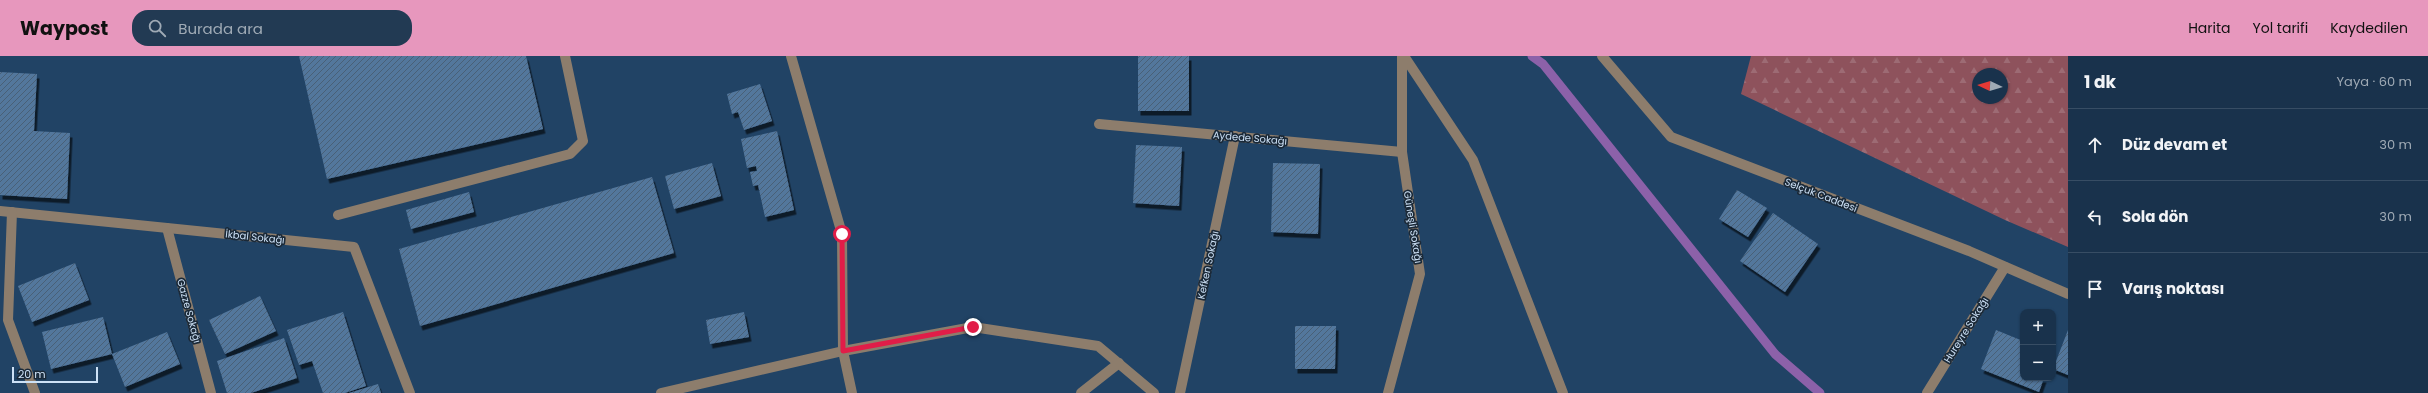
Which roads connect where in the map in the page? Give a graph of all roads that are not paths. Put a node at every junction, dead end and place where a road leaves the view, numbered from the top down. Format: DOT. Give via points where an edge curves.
graph roads {
  1 [pos="565,56"];
  2 [pos="791,56"];
  3 [pos="1403,56"];
  4 [pos="1602,56"];
  5 [pos="1099,124"];
  6 [pos="1235,136"];
  7 [pos="1402,152"];
  8 [pos="0,211"];
  9 [pos="12,212"];
  10 [pos="338,215"];
  11 [pos="167,228"];
  12 [pos="2005,267"];
  13 [pos="2068,294"];
  14 [pos="843,351"];
  15 [pos="1119,363"];
  16 [pos="35,393"];
  17 [pos="211,393"];
  18 [pos="410,393"];
  19 [pos="661,393"];
  20 [pos="852,393"];
  21 [pos="1081,393"];
  22 [pos="1154,393"];
  23 [pos="1180,393"];
  24 [pos="1388,393"];
  25 [pos="1562,393"];
  26 [pos="1927,393"];
  1 -- 10 [label="street" via="583,141 570,154"];
  2 -- 14 [label="street" via="842,234"];
  3 -- 7 [label="street, Güneşli Sokağı"];
  3 -- 25 [label="street" via="1474,160"];
  4 -- 12 [label="street, Selçuk Caddesi" via="1672,137"];
  5 -- 6 [label="street, Aydede Sokağı"];
  6 -- 7 [label="street, Aydede Sokağı"];
  6 -- 23 [label="street, Kefken Sokağı"];
  7 -- 24 [label="street, Güneşli Sokağı" via="1420,274"];
  8 -- 9 [label="street, İkbal Sokağı"];
  9 -- 11 [label="street, İkbal Sokağı"];
  9 -- 16 [label="street" via="8,320"];
  11 -- 17 [label="street, Gazze Sokağı"];
  11 -- 18 [label="street, İkbal Sokağı" via="354,247"];
  12 -- 13 [label="street, Selçuk Caddesi"];
  12 -- 26 [label="street, Hureyre Sokağı"];
  14 -- 15 [label="street" via="973,327 1098,346"];
  14 -- 19 [label="street"];
  14 -- 20 [label="street"];
  15 -- 21 [label="street"];
  15 -- 22 [label="street"];
}
